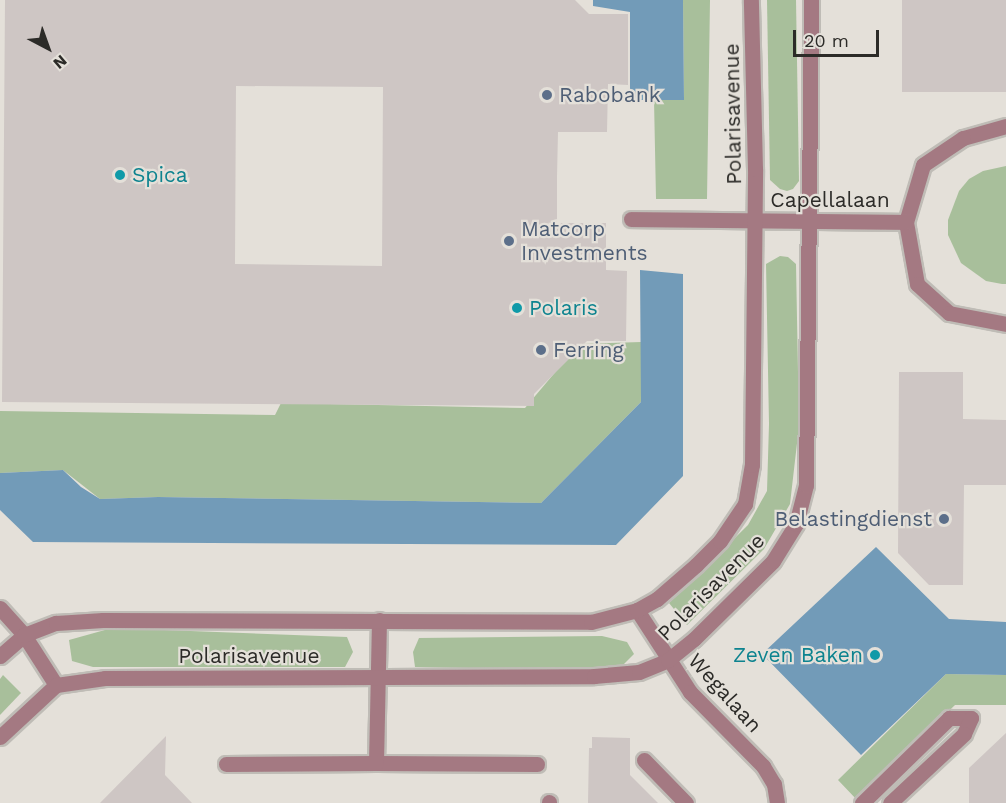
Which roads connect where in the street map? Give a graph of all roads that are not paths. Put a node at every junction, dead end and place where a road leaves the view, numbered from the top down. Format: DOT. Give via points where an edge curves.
graph roads {
  1 [pos="751,0"];
  2 [pos="811,0"];
  3 [pos="1006,126"];
  4 [pos="631,219"];
  5 [pos="754,221"];
  6 [pos="808,222"];
  7 [pos="906,222"];
  8 [pos="1006,324"];
  9 [pos="0,608"];
  10 [pos="637,610"];
  11 [pos="379,620"];
  12 [pos="24,635"];
  13 [pos="0,656"];
  14 [pos="668,660"];
  15 [pos="376,677"];
  16 [pos="56,685"];
  17 [pos="0,737"];
  18 [pos="644,760"];
  19 [pos="376,763"];
  20 [pos="226,764"];
  21 [pos="537,764"];
  22 [pos="686,803"];
  23 [pos="777,803"];
  24 [pos="862,803"];
  25 [pos="890,803"];
  1 -- 5 [label="street, Polarisavenue"];
  2 -- 6 [label="street, Polarisavenue"];
  3 -- 7 [label="street, Capellalaan" via="963,138 923,165"];
  4 -- 5 [label="street, Capellalaan"];
  5 -- 6 [label="street, Capellalaan"];
  5 -- 10 [label="street, Polarisavenue" via="752,465 745,504 720,541 696,565 657,599"];
  6 -- 7 [label="street, Capellalaan"];
  6 -- 14 [label="street, Polarisavenue" via="806,485 796,524 772,561"];
  7 -- 8 [label="street, Capellalaan" via="917,284 949,313"];
  9 -- 12 [label="street"];
  10 -- 11 [label="street, Polarisavenue" via="591,622"];
  10 -- 14 [label="street, Wegalaan"];
  11 -- 12 [label="street, Polarisavenue" via="103,620 56,623"];
  11 -- 15 [label="street"];
  12 -- 13 [label="street, Polarisavenue"];
  12 -- 16 [label="street"];
  14 -- 15 [label="street, Polarisavenue" via="639,672 594,676"];
  14 -- 23 [label="street, Wegalaan" via="690,692 763,766 774,784"];
  15 -- 16 [label="street, Polarisavenue" via="105,678"];
  15 -- 19 [label="street"];
  16 -- 17 [label="street"];
  18 -- 22 [label="street"];
  19 -- 20 [label="street"];
  19 -- 21 [label="street"];
  24 -- 25 [label="street" via="949,718 971,718 964,734"];
}
